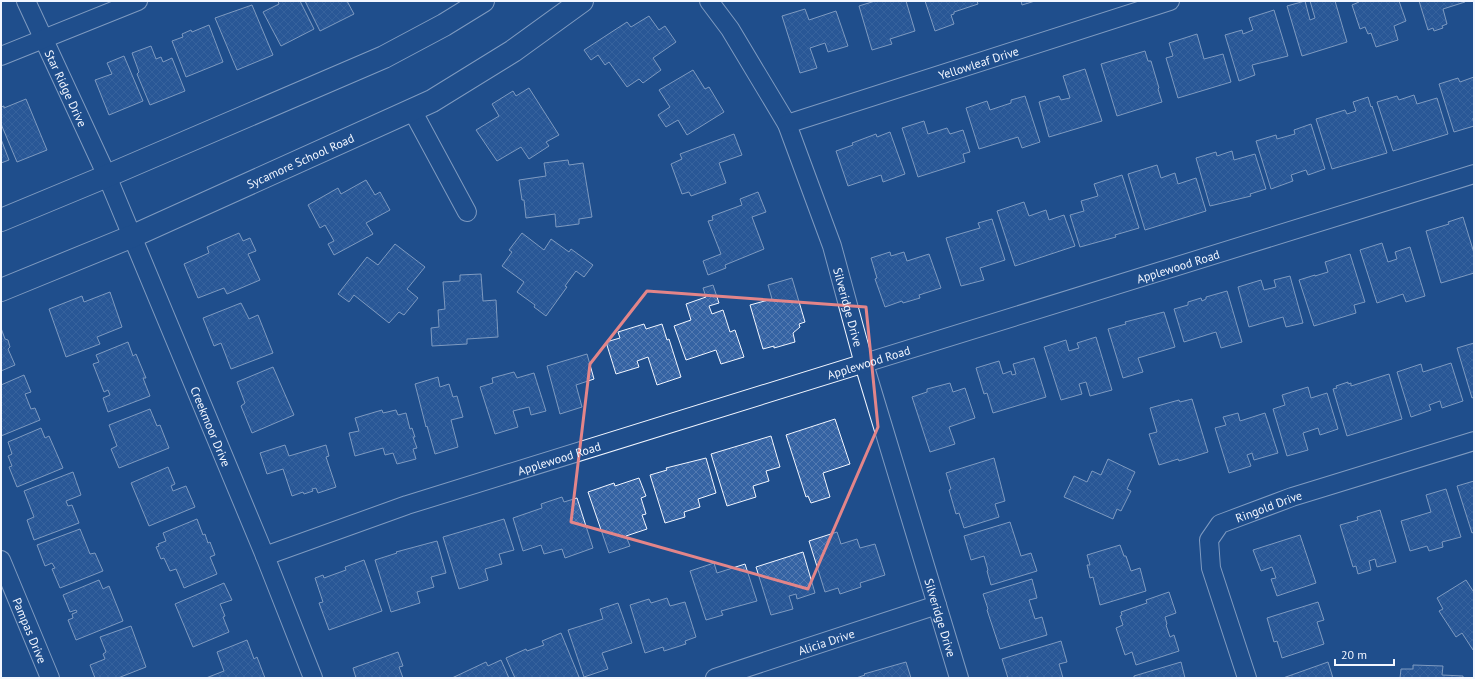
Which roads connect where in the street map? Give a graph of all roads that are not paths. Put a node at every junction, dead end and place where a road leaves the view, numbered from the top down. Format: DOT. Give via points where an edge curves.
graph roads {
  1 [pos="26,1"];
  2 [pos="138,1"];
  3 [pos="483,1"];
  4 [pos="582,1"];
  5 [pos="709,1"];
  6 [pos="1170,1"];
  7 [pos="44,39"];
  8 [pos="1,56"];
  9 [pos="412,110"];
  10 [pos="787,124"];
  11 [pos="1474,174"];
  12 [pos="107,176"];
  13 [pos="467,212"];
  14 [pos="1,220"];
  15 [pos="133,236"];
  16 [pos="1,290"];
  17 [pos="864,364"];
  18 [pos="1474,441"];
  19 [pos="265,556"];
  20 [pos="1,560"];
  21 [pos="937,604"];
  22 [pos="50,678"];
  23 [pos="313,678"];
  24 [pos="715,678"];
  25 [pos="959,678"];
  26 [pos="1247,678"];
  1 -- 7 [label="street, Star Ridge Drive"];
  2 -- 7 [label="street"];
  3 -- 12 [label="main road" via="384,57"];
  4 -- 9 [label="main road, Sycamore School Road" via="513,51 432,101"];
  5 -- 10 [label="street, Silveridge Drive" via="730,29"];
  6 -- 10 [label="street, Yellowleaf Drive"];
  7 -- 8 [label="street"];
  7 -- 12 [label="street, Star Ridge Drive"];
  9 -- 13 [label="street"];
  9 -- 15 [label="main road, Sycamore School Road"];
  10 -- 17 [label="street, Silveridge Drive" via="832,246"];
  11 -- 17 [label="street, Applewood Road"];
  12 -- 14 [label="main road"];
  12 -- 15 [label="street, Creekmoor Drive"];
  15 -- 16 [label="main road, Sycamore School Road"];
  15 -- 19 [label="street, Creekmoor Drive"];
  17 -- 19 [label="street, Applewood Road" via="407,505"];
  17 -- 21 [label="street, Silveridge Drive"];
  18 -- 26 [label="street, Ringold Drive" via="1292,497 1220,524 1209,540 1211,568"];
  19 -- 23 [label="street, Creekmoor Drive"];
  20 -- 22 [label="street, Pampas Drive"];
  21 -- 24 [label="street, Alicia Drive"];
  21 -- 25 [label="street, Silveridge Drive"];
}
